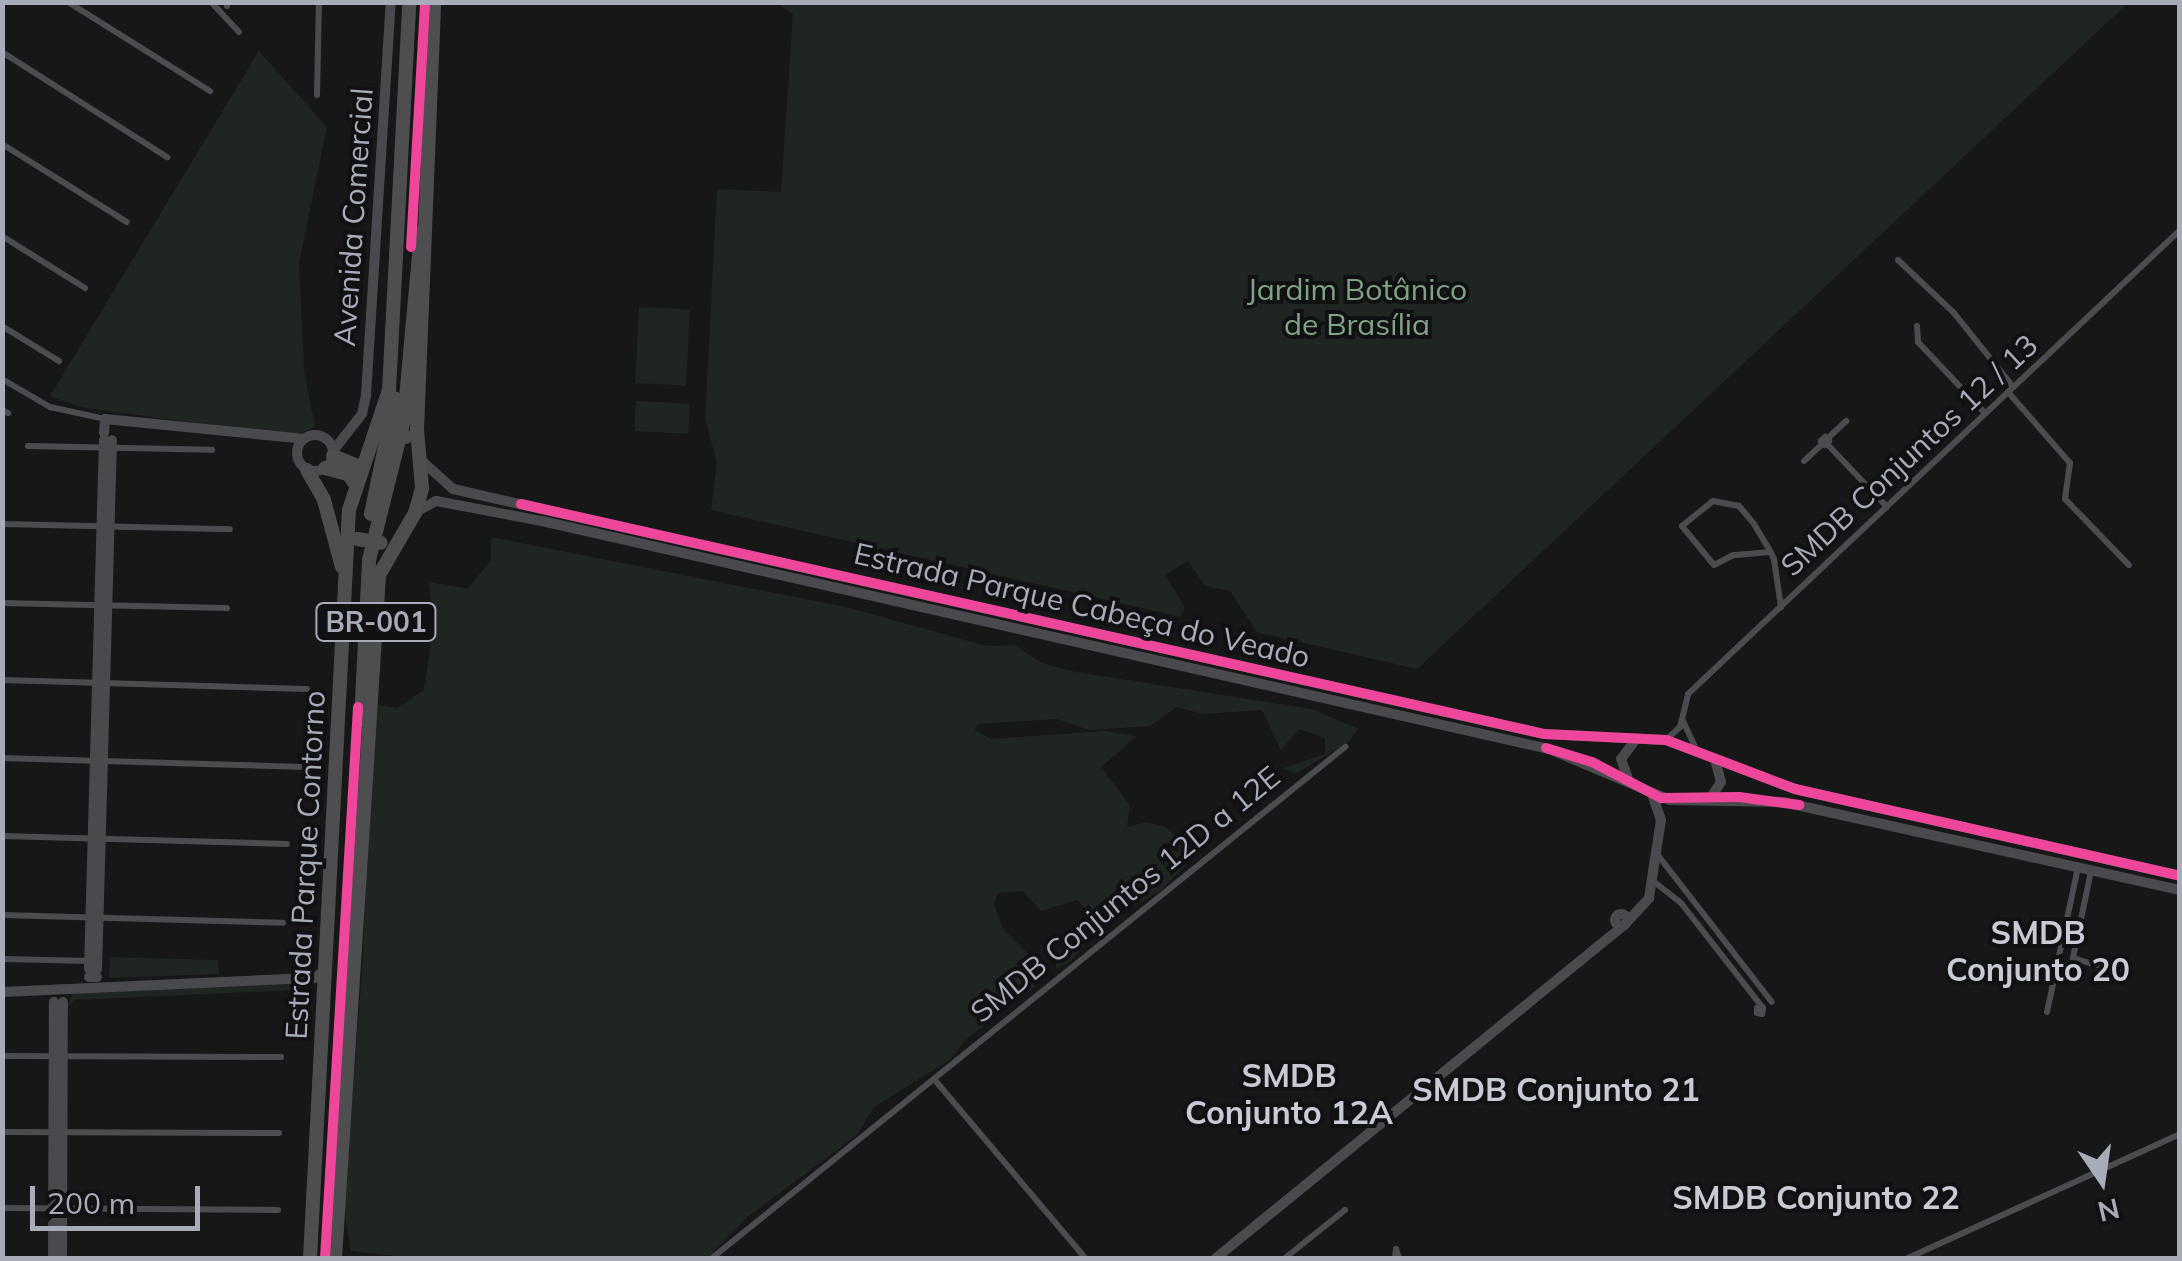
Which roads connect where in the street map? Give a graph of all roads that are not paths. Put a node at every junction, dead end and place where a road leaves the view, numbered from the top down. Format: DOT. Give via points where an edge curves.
graph roads {
  1 [pos="68,2"];
  2 [pos="211,2"];
  3 [pos="319,2"];
  4 [pos="391,2"];
  5 [pos="409,2"];
  6 [pos="434,2"];
  7 [pos="239,32"];
  8 [pos="2,52"];
  9 [pos="210,91"];
  10 [pos="316,95"];
  11 [pos="2,144"];
  12 [pos="167,157"];
  13 [pos="425,217"];
  14 [pos="127,222"];
  15 [pos="2180,230"];
  16 [pos="2,236"];
  17 [pos="397,238"];
  18 [pos="2180,240"];
  19 [pos="2166,244"];
  20 [pos="1898,260"];
  21 [pos="85,288"];
  22 [pos="2,326"];
  23 [pos="1916,326"];
  24 [pos="59,361"];
  25 [pos="2,379"];
  26 [pos="12,385"];
  27 [pos="2,388"];
  28 [pos="2011,389"];
  29 [pos="1985,413"];
  30 [pos="1846,421"];
  31 [pos="348,430"];
  32 [pos="108,436"];
  33 [pos="323,437"];
  34 [pos="274,439"];
  35 [pos="304,439"];
  36 [pos="1826,442"];
  37 [pos="368,445"];
  38 [pos="28,446"];
  39 [pos="212,450"];
  40 [pos="297,456"];
  41 [pos="419,456"];
  42 [pos="330,459"];
  43 [pos="1804,460"];
  44 [pos="360,464"];
  45 [pos="307,470"];
  46 [pos="354,482"];
  47 [pos="1887,506"];
  48 [pos="415,513"];
  49 [pos="2,524"];
  50 [pos="105,526"];
  51 [pos="230,529"];
  52 [pos="353,534"];
  53 [pos="397,538"];
  54 [pos="376,547"];
  55 [pos="1770,552"];
  56 [pos="749,554"];
  57 [pos="734,558"];
  58 [pos="2129,565"];
  59 [pos="746,567"];
  60 [pos="346,592"];
  61 [pos="2,603"];
  62 [pos="103,605"];
  63 [pos="1780,607"];
  64 [pos="226,608"];
  65 [pos="2,680"];
  66 [pos="101,683"];
  67 [pos="307,689"];
  68 [pos="1682,720"];
  69 [pos="1666,740"];
  70 [pos="1634,742"];
  71 [pos="1345,747"];
  72 [pos="1695,747"];
  73 [pos="2,758"];
  74 [pos="1715,760"];
  75 [pos="99,761"];
  76 [pos="306,766"];
  77 [pos="364,770"];
  78 [pos="338,778"];
  79 [pos="1628,779"];
  80 [pos="1649,792"];
  81 [pos="1712,796"];
  82 [pos="1680,801"];
  83 [pos="1661,820"];
  84 [pos="2,836"];
  85 [pos="97,839"];
  86 [pos="287,844"];
  87 [pos="1656,853"];
  88 [pos="2078,868"];
  89 [pos="2091,871"];
  90 [pos="2180,876"];
  91 [pos="1651,885"];
  92 [pos="2180,890"];
  93 [pos="2,915"];
  94 [pos="94,917"];
  95 [pos="283,922"];
  96 [pos="2,959"];
  97 [pos="2123,972"];
  98 [pos="93,974"];
  99 [pos="323,978"];
  100 [pos="2,992"];
  101 [pos="58,998"];
  102 [pos="1772,1002"];
  103 [pos="1759,1010"];
  104 [pos="2046,1012"];
  105 [pos="2,1056"];
  106 [pos="58,1056"];
  107 [pos="282,1057"];
  108 [pos="934,1078"];
  109 [pos="2,1132"];
  110 [pos="58,1132"];
  111 [pos="279,1134"];
  112 [pos="2180,1134"];
  113 [pos="2,1208"];
  114 [pos="58,1208"];
  115 [pos="278,1210"];
  116 [pos="1345,1210"];
  117 [pos="53,1258"];
  118 [pos="62,1258"];
  119 [pos="310,1258"];
  120 [pos="335,1258"];
  121 [pos="712,1258"];
  122 [pos="1085,1258"];
  123 [pos="1216,1258"];
  124 [pos="1285,1258"];
  125 [pos="1908,1258"];
  1 -- 9 [label="street"];
  2 -- 7 [label="street"];
  3 -- 10 [label="street"];
  4 -- 31 [label="main road, Avenida Comercial" via="366,395"];
  5 -- 17 [label="highway, Estrada Parque Contorno / BR-001"];
  6 -- 13 [label="highway"];
  8 -- 12 [label="street"];
  11 -- 14 [label="street"];
  13 -- 41 [label="highway"];
  13 -- 54 [label="highway" via="401,439"];
  15 -- 19 [label="street, SMDB Conjuntos 12 / 13"];
  16 -- 21 [label="street"];
  17 -- 37 [label="highway, Estrada Parque Contorno / BR-001" via="389,390"];
  17 -- 78 [label="highway" via="400,363 389,445 358,573"];
  18 -- 19 [label="street"];
  19 -- 28 [label="street, SMDB Conjuntos 12 / 13"];
  20 -- 28 [label="street" via="1945,303"];
  22 -- 24 [label="street"];
  23 -- 29 [label="street" via="1918,342"];
  25 -- 26 [label="street"];
  26 -- 27 [label="street"];
  26 -- 32 [label="street"];
  28 -- 29 [label="street, SMDB Conjuntos 12 / 13"];
  28 -- 58 [label="street" via="2070,462 2064,496"];
  29 -- 47 [label="street, SMDB Conjuntos 12 / 13"];
  30 -- 36 [label="street"];
  31 -- 33 [label="main road"];
  31 -- 42 [label="main road, Avenida Comercial"];
  32 -- 34 [label="main road" via="130,421 223,426"];
  32 -- 38 [label="street"];
  32 -- 39 [label="street"];
  32 -- 50 [label="main road"];
  33 -- 35 [label="main road"];
  33 -- 42 [label="main road"];
  34 -- 35 [label="main road"];
  34 -- 40 [label="main road"];
  35 -- 40 [label="main road"];
  36 -- 43 [label="street"];
  36 -- 47 [label="street"];
  37 -- 41 [label="highway, bridge" via="382,434 406,437"];
  37 -- 44 [label="highway, Estrada Parque Contorno / BR-001"];
  40 -- 45 [label="main road"];
  41 -- 48 [label="highway"];
  41 -- 57 [label="main road, Estrada Parque Cabeça do Veado" via="432,476 453,489"];
  42 -- 44 [label="highway"];
  42 -- 45 [label="main road"];
  42 -- 46 [label="highway"];
  44 -- 46 [label="highway, Estrada Parque Contorno / BR-001"];
  45 -- 60 [label="highway" via="324,500"];
  46 -- 52 [label="highway, Estrada Parque Contorno / BR-001"];
  47 -- 63 [label="street, SMDB Conjuntos 12 / 13"];
  48 -- 53 [label="highway, Estrada Parque Contorno / BR-001"];
  48 -- 57 [label="main road, Estrada Parque Cabeça do Veado" via="436,500"];
  49 -- 50 [label="street"];
  50 -- 51 [label="street"];
  50 -- 62 [label="main road"];
  52 -- 54 [label="highway, bridge"];
  52 -- 60 [label="highway, Estrada Parque Contorno / BR-001"];
  53 -- 54 [label="highway"];
  53 -- 77 [label="highway, Estrada Parque Contorno / BR-001" via="380,575"];
  54 -- 77 [label="highway, BR-001" via="362,656"];
  55 -- 55 [label="street" via="1748,514 1730,500 1704,505 1682,526 1714,566 1733,555"];
  55 -- 63 [label="street"];
  56 -- 57 [label="main road, Estrada Parque Cabeça do Veado"];
  56 -- 59 [label="main road"];
  56 -- 70 [label="main road, Estrada Parque Cabeça do Veado" via="1508,727"];
  57 -- 59 [label="main road, Estrada Parque Cabeça do Veado"];
  59 -- 79 [label="main road, Estrada Parque Cabeça do Veado" via="1549,749"];
  60 -- 78 [label="highway, Estrada Parque Contorno / BR-001"];
  61 -- 62 [label="street"];
  62 -- 64 [label="street"];
  62 -- 66 [label="main road"];
  63 -- 68 [label="street, SMDB Conjuntos 12 / 13" via="1688,694"];
  65 -- 66 [label="street"];
  66 -- 67 [label="street"];
  66 -- 75 [label="main road"];
  68 -- 69 [label="street, SMDB Conjuntos 12 / 13"];
  68 -- 72 [label="street"];
  69 -- 70 [label="main road, Estrada Parque Cabeça do Veado"];
  69 -- 72 [label="main road, Estrada Parque Cabeça do Veado"];
  70 -- 79 [label="main road" via="1622,758"];
  71 -- 108 [label="street, SMDB Conjuntos 12D a 12E"];
  72 -- 74 [label="main road, Estrada Parque Cabeça do Veado"];
  73 -- 75 [label="street"];
  74 -- 81 [label="main road" via="1721,782"];
  74 -- 90 [label="main road" via="1796,789"];
  75 -- 76 [label="street"];
  75 -- 85 [label="main road"];
  77 -- 120 [label="highway, Estrada Parque Contorno / BR-001"];
  78 -- 99 [label="highway, Estrada Parque Contorno / BR-001"];
  79 -- 80 [label="main road, Estrada Parque Cabeça do Veado"];
  80 -- 82 [label="main road, Estrada Parque Cabeça do Veado"];
  80 -- 83 [label="main road"];
  81 -- 82 [label="main road"];
  81 -- 88 [label="main road" via="1783,802"];
  82 -- 83 [label="main road"];
  83 -- 87 [label="main road"];
  84 -- 85 [label="street"];
  85 -- 86 [label="street"];
  85 -- 94 [label="main road"];
  87 -- 91 [label="main road"];
  87 -- 102 [label="street" via="1674,886"];
  88 -- 89 [label="main road"];
  88 -- 104 [label="street"];
  89 -- 92 [label="main road"];
  89 -- 97 [label="street" via="2073,958"];
  91 -- 103 [label="street" via="1680,903"];
  91 -- 123 [label="main road" via="1604,942"];
  93 -- 94 [label="street"];
  94 -- 95 [label="street"];
  94 -- 98 [label="main road"];
  96 -- 98 [label="street"];
  98 -- 99 [label="main road"];
  98 -- 101 [label="main road"];
  99 -- 119 [label="highway, Estrada Parque Contorno / BR-001"];
  100 -- 101 [label="main road"];
  101 -- 106 [label="main road"];
  105 -- 106 [label="street"];
  106 -- 107 [label="street"];
  106 -- 110 [label="main road"];
  108 -- 121 [label="street, SMDB Conjuntos 12D a 12E"];
  108 -- 122 [label="street"];
  109 -- 110 [label="street"];
  110 -- 111 [label="street"];
  110 -- 114 [label="main road"];
  112 -- 125 [label="street"];
  113 -- 114 [label="street"];
  114 -- 115 [label="street"];
  114 -- 117 [label="main road"];
  114 -- 118 [label="main road"];
  116 -- 124 [label="street"];
}
